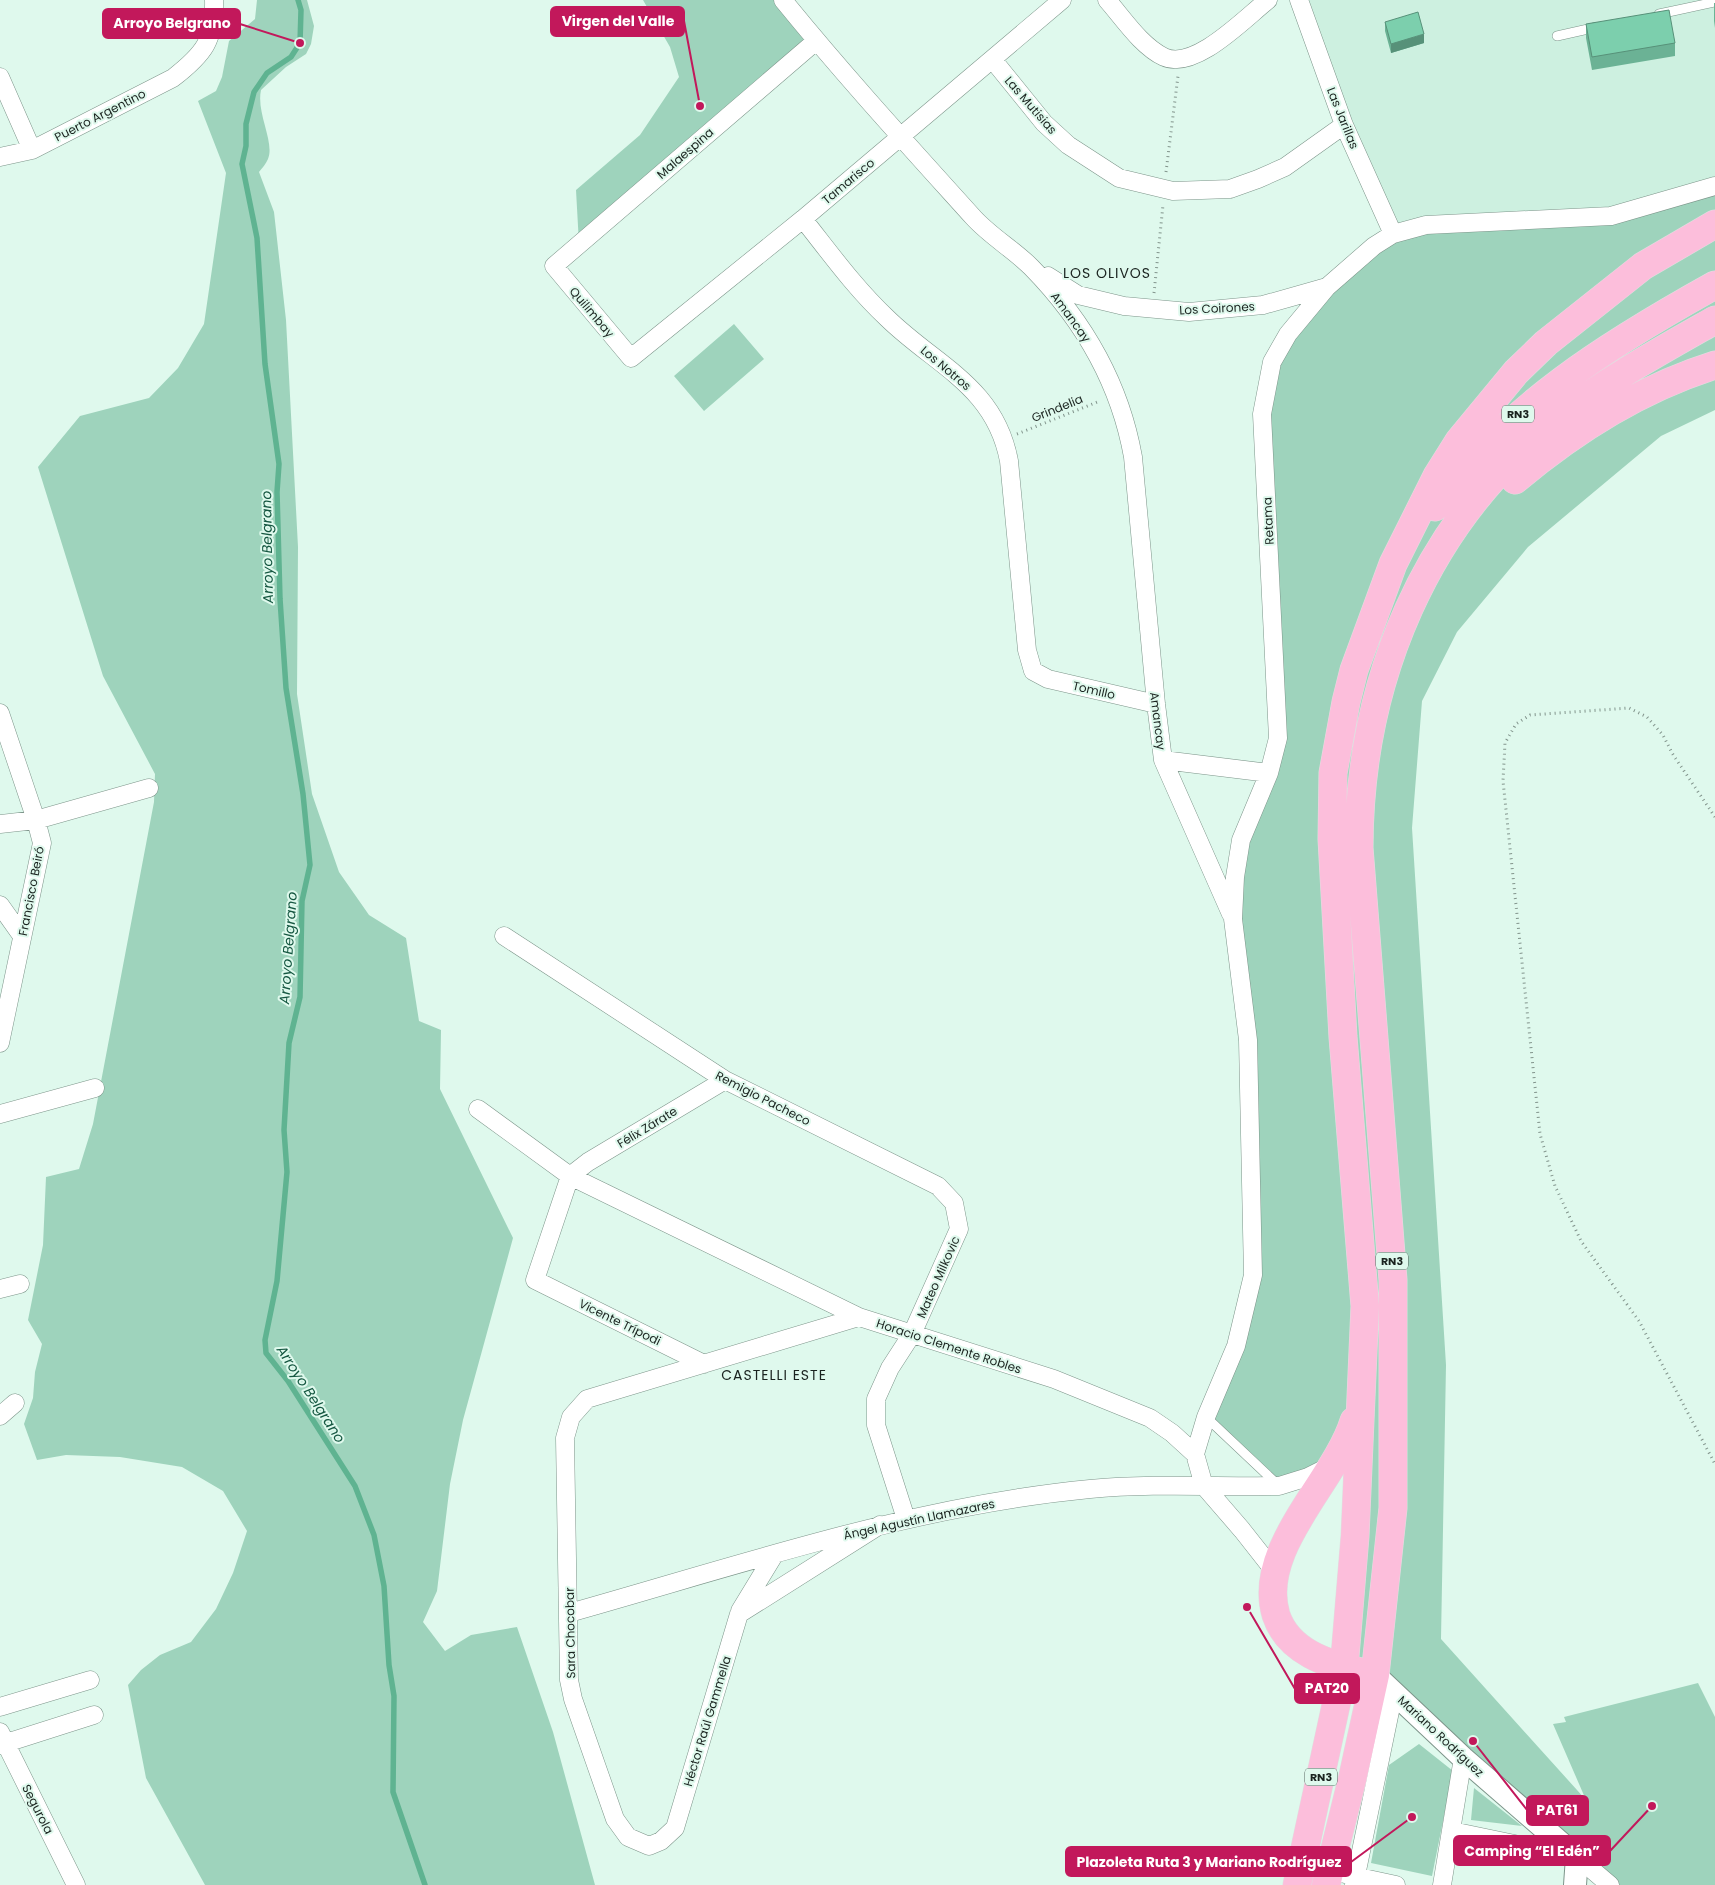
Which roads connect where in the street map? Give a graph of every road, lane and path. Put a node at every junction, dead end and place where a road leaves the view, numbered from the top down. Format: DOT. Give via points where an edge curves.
graph roads {
  1 [pos="214,0"];
  2 [pos="783,0"];
  3 [pos="1062,0"];
  4 [pos="1107,0"];
  5 [pos="1268,0"];
  6 [pos="1299,0"];
  7 [pos="1715,2"];
  8 [pos="1699,3"];
  9 [pos="1652,16"];
  10 [pos="1604,26"];
  11 [pos="1557,36"];
  12 [pos="816,41"];
  13 [pos="992,60"];
  14 [pos="0,77"];
  15 [pos="1344,125"];
  16 [pos="902,136"];
  17 [pos="32,150"];
  18 [pos="0,157"];
  19 [pos="1715,186"];
  20 [pos="803,219"];
  21 [pos="1715,224"];
  22 [pos="1393,234"];
  23 [pos="1029,265"];
  24 [pos="554,266"];
  25 [pos="1715,285"];
  26 [pos="1328,288"];
  27 [pos="1715,320"];
  28 [pos="630,358"];
  29 [pos="1715,365"];
  30 [pos="1116,394"];
  31 [pos="1005,438"];
  32 [pos="1450,534"];
  33 [pos="1379,602"];
  34 [pos="1033,671"];
  35 [pos="1156,704"];
  36 [pos="0,713"];
  37 [pos="1163,760"];
  38 [pos="1269,773"];
  39 [pos="149,788"];
  40 [pos="1715,817"];
  41 [pos="36,820"];
  42 [pos="0,824"];
  43 [pos="0,904"];
  44 [pos="1233,919"];
  45 [pos="22,936"];
  46 [pos="504,936"];
  47 [pos="0,1043"];
  48 [pos="726,1080"];
  49 [pos="96,1088"];
  50 [pos="478,1109"];
  51 [pos="0,1114"];
  52 [pos="570,1176"];
  53 [pos="959,1229"];
  54 [pos="20,1284"];
  55 [pos="0,1289"];
  56 [pos="859,1317"];
  57 [pos="912,1334"];
  58 [pos="704,1364"];
  59 [pos="1361,1397"];
  60 [pos="15,1403"];
  61 [pos="0,1416"];
  62 [pos="1206,1417"];
  63 [pos="1196,1454"];
  64 [pos="1335,1464"];
  65 [pos="1715,1464"];
  66 [pos="1204,1486"];
  67 [pos="1279,1486"];
  68 [pos="906,1519"];
  69 [pos="880,1525"];
  70 [pos="774,1555"];
  71 [pos="1275,1572"];
  72 [pos="569,1613"];
  73 [pos="739,1614"];
  74 [pos="1344,1668"];
  75 [pos="90,1680"];
  76 [pos="1384,1684"];
  77 [pos="0,1707"];
  78 [pos="94,1715"];
  79 [pos="2,1740"];
  80 [pos="1463,1758"];
  81 [pos="674,1828"];
  82 [pos="1452,1831"];
  83 [pos="1577,1856"];
  84 [pos="1328,1878"];
  85 [pos="1355,1881"];
  86 [pos="76,1885"];
  87 [pos="1298,1885"];
  88 [pos="1396,1885"];
  89 [pos="1442,1885"];
  90 [pos="1576,1885"];
  91 [pos="1610,1885"];
  1 -- 17 [label="street, Puerto Argentino" via="210,40 194,62 173,78"];
  2 -- 12 [label="street, Amancay"];
  3 -- 13 [label="street, Tamarisco"];
  4 -- 5 [label="street" via="1149,46 1165,57 1180,60 1200,54"];
  6 -- 15 [label="street, Las Jarillas"];
  7 -- 8 [label="lane"];
  8 -- 9 [label="lane"];
  10 -- 11 [label="lane"];
  12 -- 16 [label="street, Amancay"];
  12 -- 24 [label="street, Malaespina"];
  13 -- 15 [label="street, Las Mutisias" via="1044,123 1068,145 1119,178 1173,191 1230,189 1258,179 1285,167"];
  13 -- 16 [label="street, Tamarisco"];
  14 -- 17 [label="street"];
  15 -- 22 [label="street, Las Jarillas"];
  16 -- 20 [label="street, Tamarisco"];
  16 -- 23 [label="street, Amancay" via="975,219"];
  17 -- 18 [label="street, Puerto Argentino"];
  19 -- 22 [label="street, Los Coirones" via="1611,216 1426,225"];
  20 -- 28 [label="street, Tamarisco"];
  20 -- 31 [label="street, Los Notros" via="867,299 906,336 972,388"];
  21 -- 33 [label="highway" via="1643,266 1546,343 1516,372 1459,441 1436,476 1409,528"];
  22 -- 26 [label="street, Los Coirones" via="1374,246"];
  23 -- 26 [label="street, Los Coirones" via="1078,295 1124,306 1189,312 1263,306"];
  23 -- 30 [label="street, Amancay" via="1065,303 1086,334"];
  24 -- 28 [label="street, Quilimbay"];
  25 -- 33 [label="highway, RN3" via="1581,365 1503,428 1455,481 1422,525"];
  26 -- 38 [label="street, Retama" via="1288,334 1272,362 1262,414 1278,738"];
  27 -- 32 [label="highway, RN3" via="1638,363 1558,417 1500,472"];
  29 -- 32 [label="highway" via="1653,390 1546,453"];
  30 -- 31 [label="path, Grindelia"];
  30 -- 35 [label="street, Amancay" via="1128,426 1133,457"];
  31 -- 34 [label="street, Los Notros" via="1026,650"];
  32 -- 76 [label="highway, RN3" via="1408,611 1382,678 1366,747 1359,813 1361,885 1394,1280 1393,1508"];
  33 -- 59 [label="highway, RN3" via="1346,702 1336,750 1331,800 1343,1038 1365,1306"];
  34 -- 35 [label="street, Tomillo" via="1048,679"];
  35 -- 37 [label="street, Amancay"];
  36 -- 41 [label="street, Francisco Beiró"];
  37 -- 38 [label="street"];
  37 -- 44 [label="street, Amancay"];
  38 -- 44 [label="street, Retama" via="1241,840"];
  39 -- 41 [label="street"];
  40 -- 65 [label="path" via="1663,735 1647,717 1629,708 1530,715 1516,724 1505,743 1503,781 1540,1134 1555,1186 1581,1240 1639,1322"];
  41 -- 42 [label="street"];
  41 -- 45 [label="street, Francisco Beiró" via="42,843"];
  43 -- 45 [label="street"];
  44 -- 62 [label="street" via="1248,1040 1252,1275 1236,1346"];
  45 -- 47 [label="street, Francisco Beiró"];
  46 -- 48 [label="street, Remigio Pacheco"];
  48 -- 52 [label="street, Félix Zárate"];
  48 -- 53 [label="street, Remigio Pacheco" via="938,1186 954,1203"];
  49 -- 51 [label="street"];
  50 -- 52 [label="street"];
  52 -- 56 [label="street, Horacio Clemente Robles"];
  52 -- 58 [label="street, Vicente Trípodi" via="535,1280"];
  53 -- 57 [label="street, Mateo Milkovic"];
  54 -- 55 [label="street"];
  56 -- 57 [label="street, Horacio Clemente Robles"];
  56 -- 58 [label="street"];
  57 -- 63 [label="street, Horacio Clemente Robles" via="1054,1379 1135,1411 1172,1433"];
  57 -- 68 [label="street, Mateo Milkovic" via="890,1368 876,1399 876,1425"];
  58 -- 72 [label="street, Sara Chocobar" via="586,1399 571,1417 565,1438"];
  59 -- 64 [label="highway"];
  59 -- 74 [label="highway, RN3" via="1355,1536"];
  60 -- 61 [label="street"];
  62 -- 63 [label="street"];
  62 -- 67 [label="lane"];
  63 -- 66 [label="street"];
  64 -- 67 [label="street, Ángel Agustín Llamazares"];
  64 -- 71 [label="highway" via="1302,1514"];
  66 -- 67 [label="street, Ángel Agustín Llamazares"];
  66 -- 68 [label="street, Ángel Agustín Llamazares" via="1091,1489 973,1505"];
  66 -- 71 [label="street"];
  68 -- 69 [label="street, Ángel Agustín Llamazares"];
  69 -- 70 [label="street, Ángel Agustín Llamazares"];
  69 -- 73 [label="street"];
  70 -- 72 [label="street, Ángel Agustín Llamazares"];
  70 -- 73 [label="street, Héctor Raúl Gammella"];
  71 -- 74 [label="highway" via="1273,1605 1288,1636 1312,1656"];
  72 -- 81 [label="street, Sara Chocobar" via="570,1680 574,1699 615,1819 628,1837 649,1846 661,1841"];
  73 -- 81 [label="street, Héctor Raúl Gammella"];
  74 -- 76 [label="highway"];
  74 -- 87 [label="highway, RN3"];
  75 -- 77 [label="street"];
  76 -- 80 [label="street, Mariano Rodríguez"];
  76 -- 84 [label="highway, RN3"];
  76 -- 85 [label="street"];
  78 -- 79 [label="street"];
  79 -- 86 [label="street, Segurola"];
  80 -- 82 [label="street"];
  80 -- 83 [label="street, Mariano Rodríguez"];
  82 -- 83 [label="street"];
  82 -- 89 [label="street"];
  83 -- 90 [label="street"];
  83 -- 91 [label="street"];
  84 -- 85 [label="street"];
  85 -- 88 [label="street"];
}
